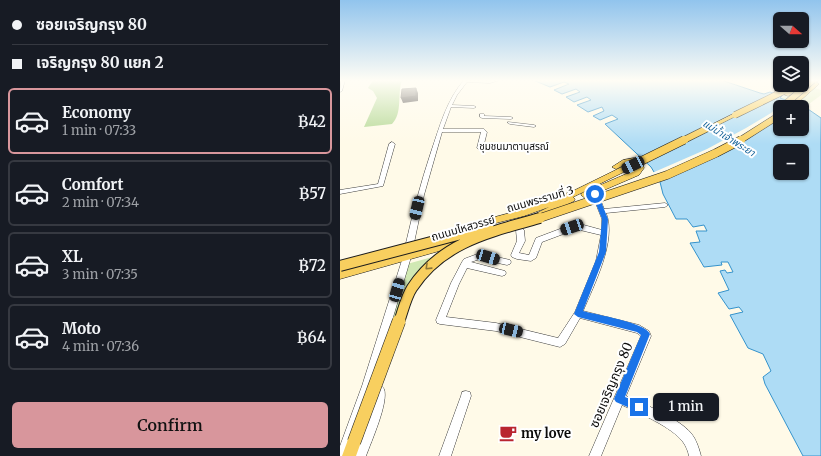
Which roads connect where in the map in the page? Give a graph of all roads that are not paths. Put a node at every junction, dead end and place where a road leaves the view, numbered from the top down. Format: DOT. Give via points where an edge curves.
graph roads {
  1 [pos="452,101"];
  2 [pos="759,101"];
  3 [pos="450,106"];
  4 [pos="474,106"];
  5 [pos="773,113"];
  6 [pos="482,115"];
  7 [pos="529,120"];
  8 [pos="773,120"];
  9 [pos="519,124"];
  10 [pos="534,126"];
  11 [pos="441,131"];
  12 [pos="392,144"];
  13 [pos="480,148"];
  14 [pos="590,190"];
  15 [pos="340,192"];
  16 [pos="562,200"];
  17 [pos="665,205"];
  18 [pos="602,211"];
  19 [pos="520,230"];
  20 [pos="485,232"];
  21 [pos="605,233"];
  22 [pos="410,243"];
  23 [pos="407,257"];
  24 [pos="340,262"];
  25 [pos="507,262"];
  26 [pos="464,264"];
  27 [pos="340,266"];
  28 [pos="340,272"];
  29 [pos="502,273"];
  30 [pos="340,275"];
  31 [pos="578,314"];
  32 [pos="367,386"];
  33 [pos="466,396"];
  34 [pos="619,399"];
  35 [pos="354,451"];
  36 [pos="342,456"];
  37 [pos="445,456"];
  38 [pos="595,456"];
  39 [pos="695,456"];
  1 -- 3 [label="street"];
  2 -- 14 [label="main road, ถนนมไหสวรรย์, bridge" via="633,165"];
  3 -- 4 [label="street"];
  3 -- 11 [label="street"];
  5 -- 27 [label="main road, ถนนพระรามที่ 3, bridge" via="747,130 662,172 546,211"];
  6 -- 9 [label="street" via="492,120"];
  7 -- 9 [label="street"];
  8 -- 20 [label="main road, ถนนพระรามที่ 3, bridge" via="716,153 667,175 545,217"];
  9 -- 10 [label="street"];
  11 -- 13 [label="street" via="482,130 484,132"];
  11 -- 22 [label="street" via="420,196"];
  12 -- 15 [label="street" via="381,185"];
  14 -- 16 [label="main road, ถนนมไหสวรรย์"];
  14 -- 16 [label="main road" via="636,172 640,164 637,161 628,161 578,186"];
  14 -- 18 [label="street"];
  16 -- 22 [label="main road, ถนนมไหสวรรย์" via="521,214"];
  16 -- 23 [label="main road, ถนนมไหสวรรย์" via="530,219 489,234"];
  17 -- 18 [label="street"];
  18 -- 21 [label="street"];
  19 -- 21 [label="street" via="521,241 515,255 532,257 539,240 572,227"];
  20 -- 28 [label="main road, ถนนพระรามที่ 3"];
  20 -- 35 [label="main road, one-way, bridge" via="439,258 428,267 411,289"];
  21 -- 31 [label="street" via="601,255"];
  22 -- 24 [label="main road, ถนนมไหสวรรย์"];
  23 -- 30 [label="main road, ถนนมไหสวรรย์"];
  23 -- 32 [label="street"];
  25 -- 26 [label="street" via="480,256"];
  26 -- 29 [label="street"];
  26 -- 31 [label="street" via="440,320 493,327 560,343"];
  31 -- 34 [label="street, ซอยเจริญกรุง 80" via="639,329 646,334"];
  32 -- 35 [label="street" via="374,386 378,390 378,406"];
  32 -- 36 [label="street"];
  33 -- 37 [label="street"];
  34 -- 38 [label="street, ซอยเจริญกรุง 80"];
  34 -- 39 [label="street" via="639,407 679,430 692,444"];
}
